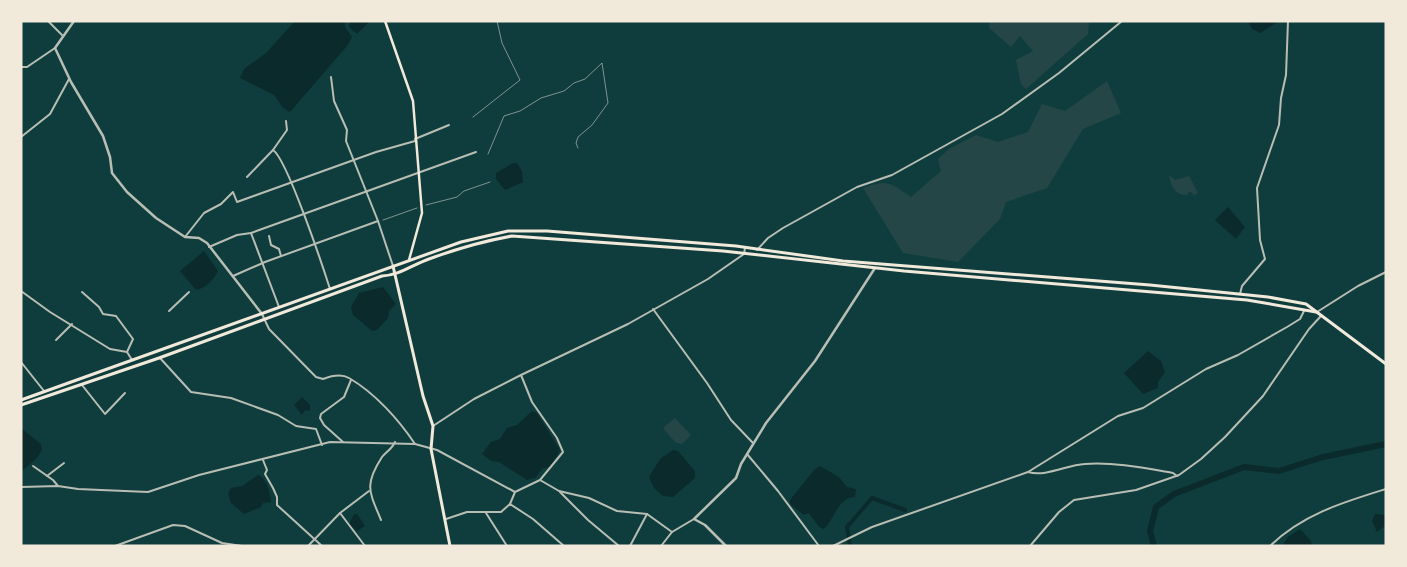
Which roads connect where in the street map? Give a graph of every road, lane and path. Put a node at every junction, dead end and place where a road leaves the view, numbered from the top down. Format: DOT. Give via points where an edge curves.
graph roads {
  1 [pos="48,21"];
  2 [pos="74,21"];
  3 [pos="385,21"];
  4 [pos="497,21"];
  5 [pos="1122,21"];
  6 [pos="1288,21"];
  7 [pos="62,35"];
  8 [pos="54,48"];
  9 [pos="21,67"];
  10 [pos="331,77"];
  11 [pos="69,79"];
  12 [pos="473,117"];
  13 [pos="286,121"];
  14 [pos="449,126"];
  15 [pos="21,138"];
  16 [pos="415,140"];
  17 [pos="578,148"];
  18 [pos="273,150"];
  19 [pos="476,152"];
  20 [pos="488,154"];
  21 [pos="355,161"];
  22 [pos="417,172"];
  23 [pos="247,177"];
  24 [pos="292,182"];
  25 [pos="490,182"];
  26 [pos="367,192"];
  27 [pos="422,213"];
  28 [pos="303,215"];
  29 [pos="378,222"];
  30 [pos="251,233"];
  31 [pos="269,236"];
  32 [pos="185,237"];
  33 [pos="314,245"];
  34 [pos="736,246"];
  35 [pos="210,247"];
  36 [pos="745,248"];
  37 [pos="757,250"];
  38 [pos="735,253"];
  39 [pos="744,254"];
  40 [pos="281,256"];
  41 [pos="738,257"];
  42 [pos="408,262"];
  43 [pos="262,263"];
  44 [pos="393,266"];
  45 [pos="905,266"];
  46 [pos="875,268"];
  47 [pos="904,271"];
  48 [pos="1386,272"];
  49 [pos="395,275"];
  50 [pos="233,276"];
  51 [pos="330,289"];
  52 [pos="21,291"];
  53 [pos="82,292"];
  54 [pos="189,292"];
  55 [pos="1240,294"];
  56 [pos="279,307"];
  57 [pos="653,309"];
  58 [pos="168,311"];
  59 [pos="1304,311"];
  60 [pos="1317,312"];
  61 [pos="262,314"];
  62 [pos="1321,316"];
  63 [pos="264,319"];
  64 [pos="72,324"];
  65 [pos="56,340"];
  66 [pos="127,352"];
  67 [pos="159,358"];
  68 [pos="132,360"];
  69 [pos="21,362"];
  70 [pos="1386,364"];
  71 [pos="521,375"];
  72 [pos="351,380"];
  73 [pos="82,385"];
  74 [pos="44,391"];
  75 [pos="125,393"];
  76 [pos="21,400"];
  77 [pos="21,406"];
  78 [pos="433,426"];
  79 [pos="343,442"];
  80 [pos="395,442"];
  81 [pos="415,444"];
  82 [pos="753,444"];
  83 [pos="322,445"];
  84 [pos="431,449"];
  85 [pos="747,454"];
  86 [pos="263,459"];
  87 [pos="64,463"];
  88 [pos="33,466"];
  89 [pos="1028,472"];
  90 [pos="47,476"];
  91 [pos="1177,476"];
  92 [pos="540,480"];
  93 [pos="58,486"];
  94 [pos="21,487"];
  95 [pos="1386,489"];
  96 [pos="369,491"];
  97 [pos="559,491"];
  98 [pos="515,492"];
  99 [pos="510,504"];
  100 [pos="340,513"];
  101 [pos="486,513"];
  102 [pos="647,514"];
  103 [pos="694,519"];
  104 [pos="381,520"];
  105 [pos="444,520"];
  106 [pos="672,532"];
  107 [pos="315,538"];
  108 [pos="449,545"];
  109 [pos="54,546"];
  110 [pos="65,546"];
  111 [pos="115,546"];
  112 [pos="242,546"];
  113 [pos="308,546"];
  114 [pos="322,546"];
  115 [pos="365,546"];
  116 [pos="507,546"];
  117 [pos="564,546"];
  118 [pos="619,546"];
  119 [pos="630,546"];
  120 [pos="661,546"];
  121 [pos="726,546"];
  122 [pos="819,546"];
  123 [pos="833,546"];
  124 [pos="1030,546"];
  125 [pos="1270,546"];
  1 -- 7 [label="street"];
  2 -- 7 [label="street"];
  3 -- 16 [label="main road" via="413,101"];
  4 -- 12 [label="path" via="502,43 520,80"];
  5 -- 37 [label="street" via="1059,73 994,119 892,176 857,187 790,224 768,238"];
  6 -- 55 [label="street" via="1286,75 1279,125 1257,188 1264,260 1242,286"];
  7 -- 8 [label="street"];
  8 -- 9 [label="street" via="27,67"];
  8 -- 11 [label="street"];
  10 -- 21 [label="street" via="334,101 347,130 346,142"];
  11 -- 15 [label="street" via="50,114"];
  11 -- 32 [label="street" via="102,136 112,172 127,192 156,218"];
  13 -- 18 [label="street" via="287,130"];
  14 -- 16 [label="street"];
  16 -- 21 [label="street"];
  16 -- 22 [label="main road"];
  17 -- 20 [label="path" via="578,137 592,125 608,103 602,63 586,80 504,116"];
  18 -- 23 [label="street"];
  18 -- 24 [label="street" via="278,153"];
  19 -- 22 [label="street"];
  21 -- 24 [label="street"];
  21 -- 26 [label="street"];
  22 -- 26 [label="street"];
  22 -- 27 [label="main road"];
  24 -- 28 [label="street"];
  24 -- 32 [label="street" via="237,202 233,192 204,214"];
  25 -- 27 [label="path" via="450,199 431,203 423,207"];
  26 -- 28 [label="street"];
  26 -- 29 [label="street"];
  27 -- 29 [label="path" via="421,207"];
  27 -- 42 [label="main road"];
  28 -- 30 [label="street"];
  28 -- 33 [label="street"];
  29 -- 33 [label="street"];
  29 -- 44 [label="street"];
  30 -- 35 [label="street" via="237,235"];
  30 -- 43 [label="street"];
  31 -- 40 [label="street" via="271,245 279,249"];
  32 -- 35 [label="street" via="199,238"];
  33 -- 40 [label="street"];
  33 -- 51 [label="street"];
  34 -- 36 [label="main road"];
  34 -- 38 [label="street"];
  34 -- 42 [label="main road" via="522,230 461,242"];
  35 -- 50 [label="street"];
  36 -- 37 [label="main road"];
  36 -- 39 [label="street"];
  37 -- 45 [label="main road"];
  38 -- 39 [label="main road"];
  38 -- 41 [label="street"];
  38 -- 49 [label="main road" via="512,236 435,256"];
  39 -- 41 [label="street"];
  39 -- 46 [label="main road"];
  40 -- 43 [label="street"];
  41 -- 57 [label="street" via="708,279"];
  42 -- 44 [label="main road"];
  43 -- 50 [label="street"];
  43 -- 56 [label="street"];
  44 -- 49 [label="main road"];
  44 -- 51 [label="main road"];
  45 -- 47 [label="main road"];
  45 -- 55 [label="main road"];
  46 -- 47 [label="main road"];
  46 -- 82 [label="street" via="815,361"];
  47 -- 59 [label="main road" via="1247,300"];
  48 -- 60 [label="street"];
  49 -- 63 [label="main road" via="382,276"];
  49 -- 78 [label="main road"];
  50 -- 61 [label="street"];
  51 -- 56 [label="main road"];
  52 -- 64 [label="street"];
  53 -- 66 [label="street" via="103,314 119,319 133,339"];
  54 -- 58 [label="street"];
  55 -- 60 [label="main road" via="1306,304"];
  56 -- 61 [label="main road"];
  57 -- 71 [label="street"];
  57 -- 82 [label="street" via="731,420"];
  59 -- 60 [label="main road"];
  59 -- 89 [label="street" via="1300,319 1287,327 1206,369 1143,408 1118,416"];
  60 -- 62 [label="main road"];
  61 -- 63 [label="street"];
  61 -- 68 [label="main road"];
  62 -- 70 [label="main road"];
  62 -- 91 [label="street" via="1256,404 1214,447"];
  63 -- 67 [label="main road"];
  63 -- 72 [label="street" via="272,333 316,377 340,376"];
  64 -- 65 [label="street"];
  64 -- 66 [label="street" via="110,349"];
  66 -- 68 [label="street"];
  67 -- 73 [label="main road"];
  67 -- 83 [label="street" via="191,392 231,398 278,414 296,426 316,429"];
  68 -- 74 [label="main road"];
  69 -- 74 [label="street"];
  71 -- 78 [label="street" via="474,399"];
  71 -- 92 [label="street" via="532,402 563,452"];
  72 -- 79 [label="street" via="344,397 320,418"];
  72 -- 81 [label="street" via="380,402"];
  73 -- 75 [label="street" via="105,414"];
  73 -- 77 [label="main road"];
  74 -- 76 [label="main road"];
  78 -- 84 [label="main road"];
  79 -- 80 [label="street"];
  79 -- 83 [label="street"];
  80 -- 81 [label="street"];
  80 -- 96 [label="street" via="376,468"];
  81 -- 84 [label="street"];
  82 -- 85 [label="street"];
  83 -- 86 [label="street"];
  84 -- 98 [label="street"];
  84 -- 105 [label="main road"];
  85 -- 103 [label="street" via="731,484"];
  85 -- 122 [label="street"];
  86 -- 93 [label="street" via="148,492"];
  86 -- 107 [label="street" via="277,505"];
  87 -- 90 [label="street"];
  88 -- 90 [label="street"];
  89 -- 91 [label="street" via="1041,473 1088,464 1124,465"];
  89 -- 123 [label="street" via="872,527"];
  90 -- 93 [label="street"];
  91 -- 124 [label="street" via="1136,490 1074,500 1059,512"];
  92 -- 97 [label="street"];
  92 -- 98 [label="street"];
  93 -- 94 [label="street"];
  95 -- 125 [label="street" via="1327,509 1286,530"];
  96 -- 100 [label="street"];
  96 -- 104 [label="street"];
  97 -- 102 [label="street" via="589,498 617,511"];
  97 -- 118 [label="street"];
  98 -- 99 [label="street"];
  99 -- 101 [label="street" via="501,512"];
  99 -- 117 [label="street"];
  100 -- 107 [label="street"];
  100 -- 115 [label="street"];
  101 -- 105 [label="street" via="467,512"];
  101 -- 116 [label="street"];
  102 -- 106 [label="street"];
  102 -- 119 [label="street"];
  103 -- 106 [label="street"];
  103 -- 121 [label="street" via="705,525"];
  105 -- 108 [label="main road"];
  106 -- 120 [label="street"];
  107 -- 113 [label="street"];
  107 -- 114 [label="street"];
  109 -- 110 [label="street"];
  111 -- 112 [label="street" via="173,526 185,526 222,544"];
}
